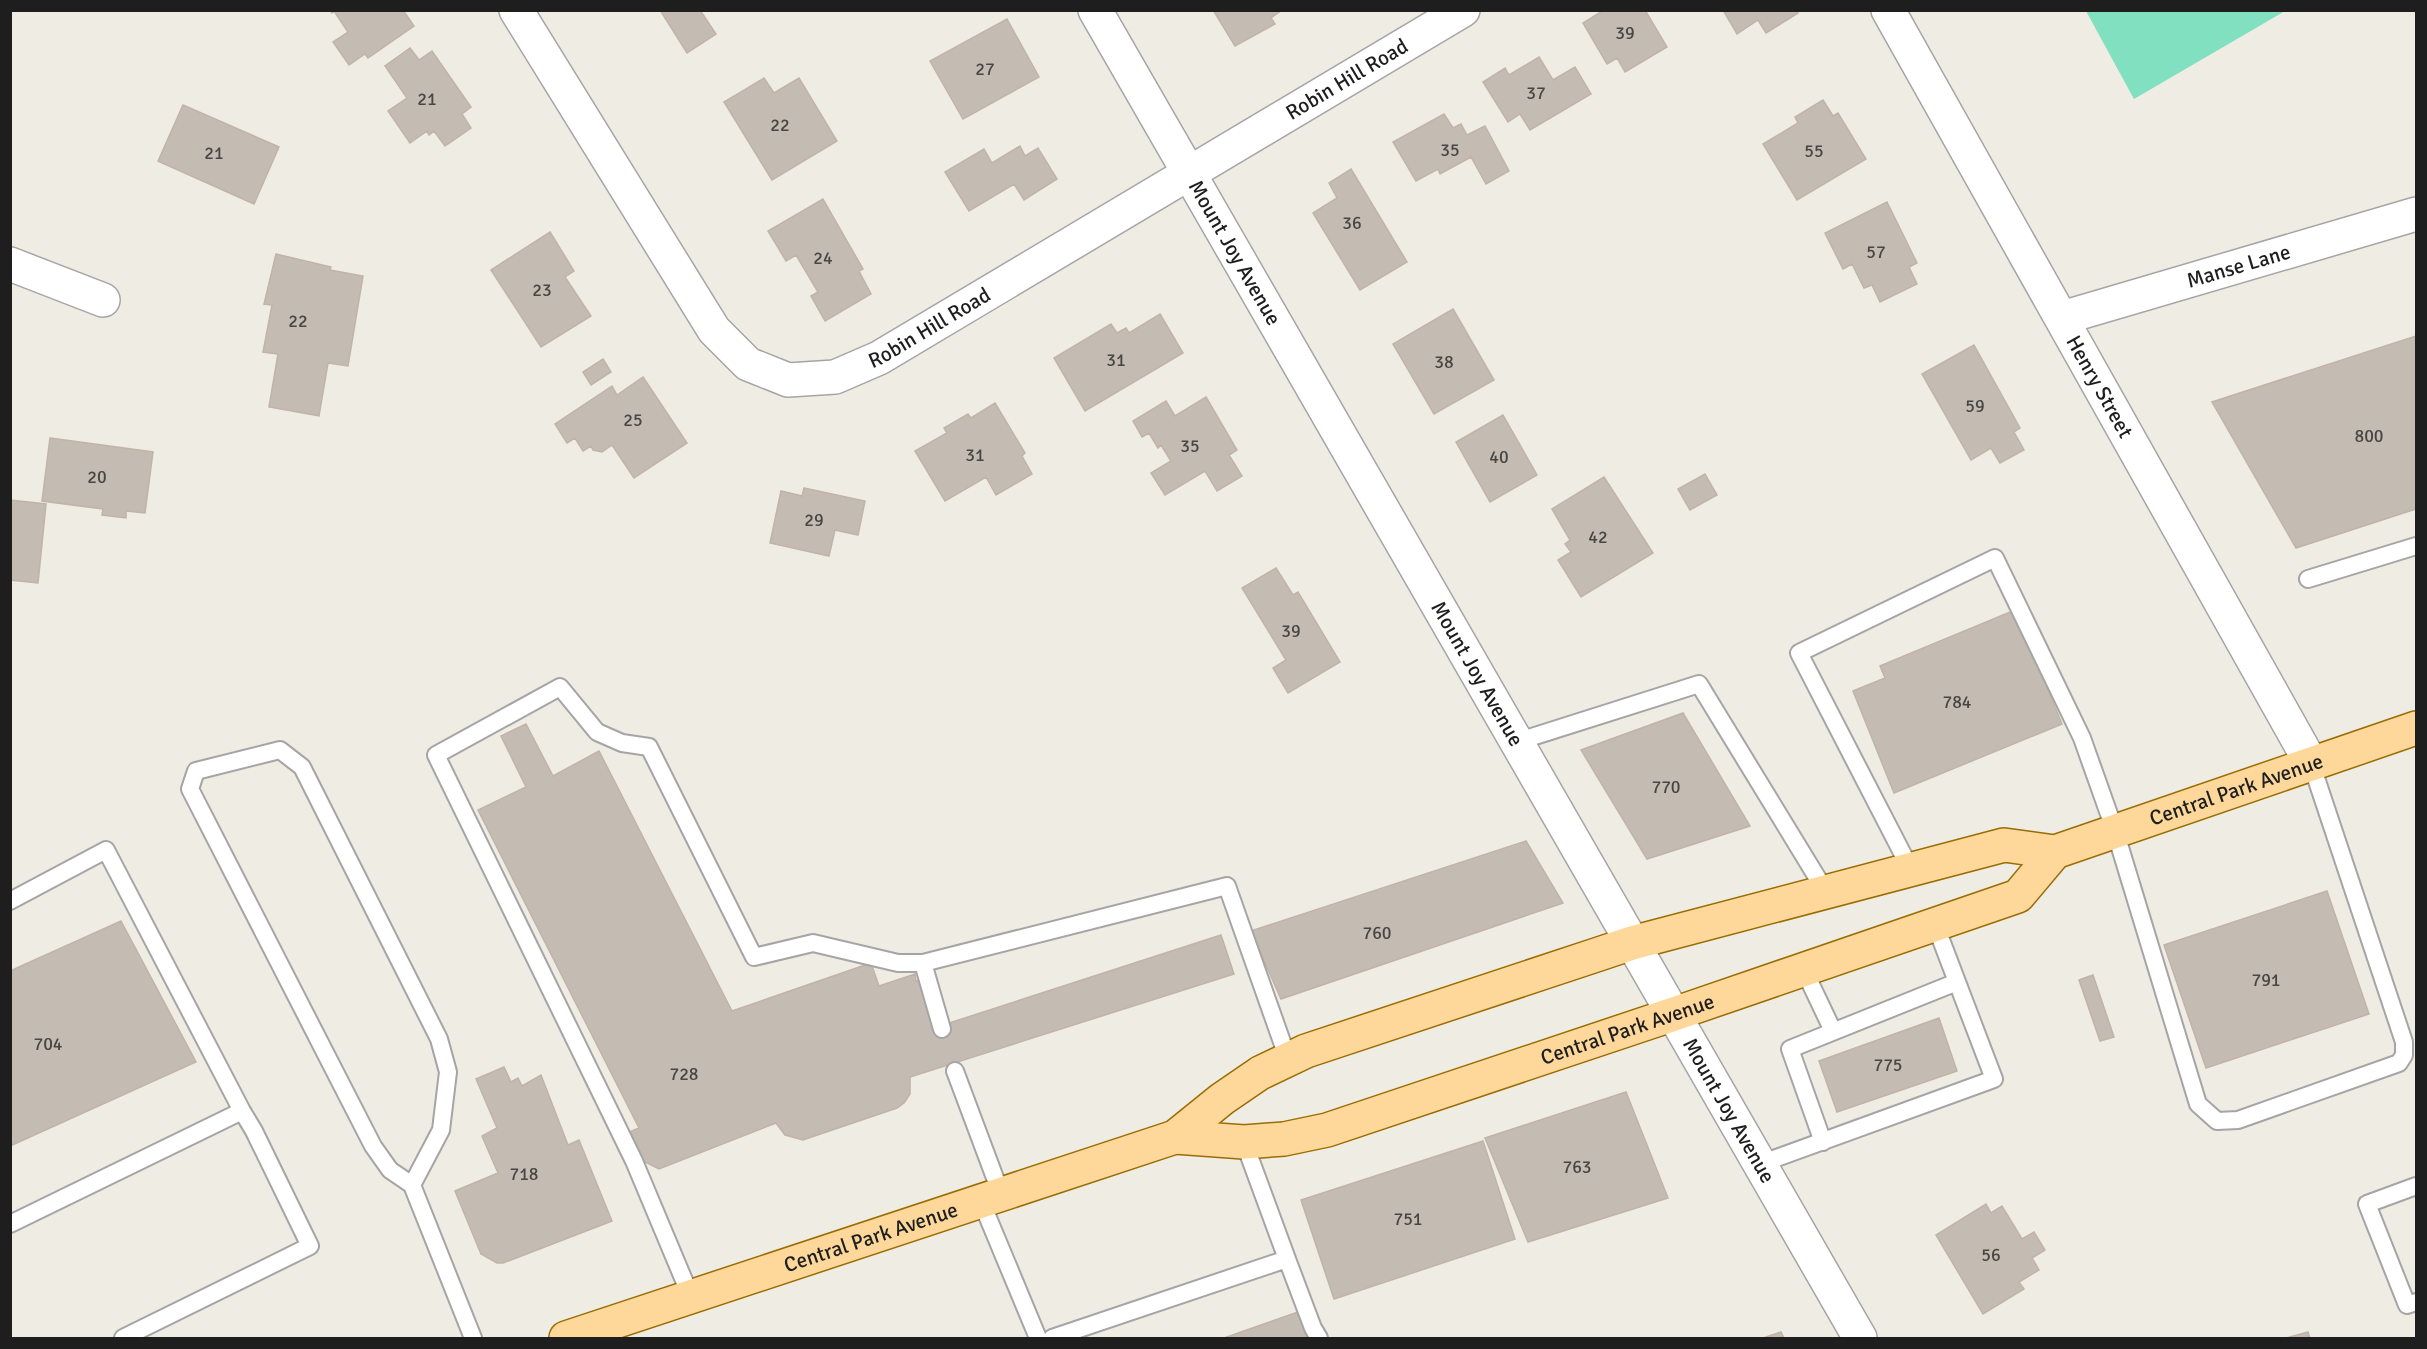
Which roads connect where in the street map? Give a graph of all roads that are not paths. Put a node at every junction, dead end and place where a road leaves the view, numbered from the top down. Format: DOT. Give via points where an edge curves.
graph roads {
  1 [pos="516,10"];
  2 [pos="1095,10"];
  3 [pos="1463,10"];
  4 [pos="1888,10"];
  5 [pos="1189,173"];
  6 [pos="2416,214"];
  7 [pos="10,264"];
  8 [pos="103,300"];
  9 [pos="2062,318"];
  10 [pos="2416,546"];
  11 [pos="2308,579"];
  12 [pos="2416,728"];
  13 [pos="1516,742"];
  14 [pos="2311,763"];
  15 [pos="2115,831"];
  16 [pos="2055,852"];
  17 [pos="1911,870"];
  18 [pos="1826,892"];
  19 [pos="10,901"];
  20 [pos="1935,924"];
  21 [pos="1632,943"];
  22 [pos="923,963"];
  23 [pos="1804,970"];
  24 [pos="1957,982"];
  25 [pos="1674,1014"];
  26 [pos="942,1029"];
  27 [pos="1833,1031"];
  28 [pos="1288,1059"];
  29 [pos="955,1071"];
  30 [pos="242,1111"];
  31 [pos="1175,1137"];
  32 [pos="1244,1142"];
  33 [pos="1823,1142"];
  34 [pos="1760,1164"];
  35 [pos="412,1185"];
  36 [pos="2416,1186"];
  37 [pos="991,1197"];
  38 [pos="10,1224"];
  39 [pos="1287,1259"];
  40 [pos="691,1297"];
  41 [pos="2416,1302"];
  42 [pos="130,1337"];
  43 [pos="472,1338"];
  44 [pos="566,1338"];
  45 [pos="1038,1338"];
  46 [pos="1052,1338"];
  47 [pos="1319,1338"];
  48 [pos="1860,1338"];
  1 -- 5 [label="street, Robin Hill Road" via="714,330 748,364 788,380 835,377 879,358"];
  2 -- 5 [label="street, Mount Joy Avenue"];
  3 -- 5 [label="street, Robin Hill Road"];
  4 -- 9 [label="street, Henry Street"];
  5 -- 13 [label="street, Mount Joy Avenue"];
  6 -- 9 [label="street, Manse Lane"];
  7 -- 8 [label="street"];
  9 -- 14 [label="street, Henry Street"];
  10 -- 11 [label="lane"];
  12 -- 14 [label="main road, Central Park Avenue"];
  13 -- 18 [label="lane" via="1699,684"];
  13 -- 21 [label="street, Mount Joy Avenue"];
  14 -- 15 [label="main road, Central Park Avenue"];
  14 -- 15 [label="lane" via="2404,1042 2404,1055 2399,1063 2238,1120 2217,1120 2198,1104"];
  15 -- 16 [label="main road, Central Park Avenue"];
  15 -- 17 [label="lane" via="2082,738 1995,558 1799,653"];
  16 -- 17 [label="main road, Central Park Avenue" via="2004,845"];
  16 -- 20 [label="main road, Central Park Avenue" via="2018,896"];
  17 -- 18 [label="main road, Central Park Avenue"];
  18 -- 21 [label="main road, Central Park Avenue"];
  19 -- 30 [label="lane" via="106,850"];
  20 -- 23 [label="main road, Central Park Avenue"];
  20 -- 24 [label="lane"];
  21 -- 25 [label="street, Mount Joy Avenue"];
  21 -- 28 [label="main road, Central Park Avenue"];
  22 -- 26 [label="lane"];
  22 -- 28 [label="lane" via="1227,886"];
  22 -- 40 [label="lane" via="898,963 813,943 754,957 649,747 622,743 597,732 560,687 436,755 634,1161"];
  23 -- 25 [label="main road, Central Park Avenue"];
  23 -- 27 [label="lane"];
  24 -- 27 [label="lane"];
  24 -- 33 [label="lane" via="1994,1079"];
  25 -- 32 [label="main road, Central Park Avenue" via="1328,1130"];
  25 -- 34 [label="street, Mount Joy Avenue"];
  27 -- 33 [label="lane" via="1790,1049"];
  28 -- 31 [label="main road, Central Park Avenue" via="1222,1099"];
  29 -- 37 [label="lane"];
  30 -- 38 [label="lane"];
  30 -- 42 [label="lane" via="310,1246"];
  31 -- 32 [label="main road, Central Park Avenue"];
  31 -- 37 [label="main road, Central Park Avenue"];
  32 -- 39 [label="lane"];
  33 -- 34 [label="lane"];
  34 -- 48 [label="street, Mount Joy Avenue"];
  35 -- 35 [label="lane" via="441,1130 448,1072 440,1039 302,767 280,750 196,771 190,789 373,1146 390,1170"];
  35 -- 43 [label="lane"];
  36 -- 41 [label="lane" via="2367,1204 2407,1305"];
  37 -- 40 [label="main road, Central Park Avenue"];
  37 -- 45 [label="lane"];
  39 -- 46 [label="lane"];
  39 -- 47 [label="lane"];
  40 -- 44 [label="main road, Central Park Avenue"];
}
